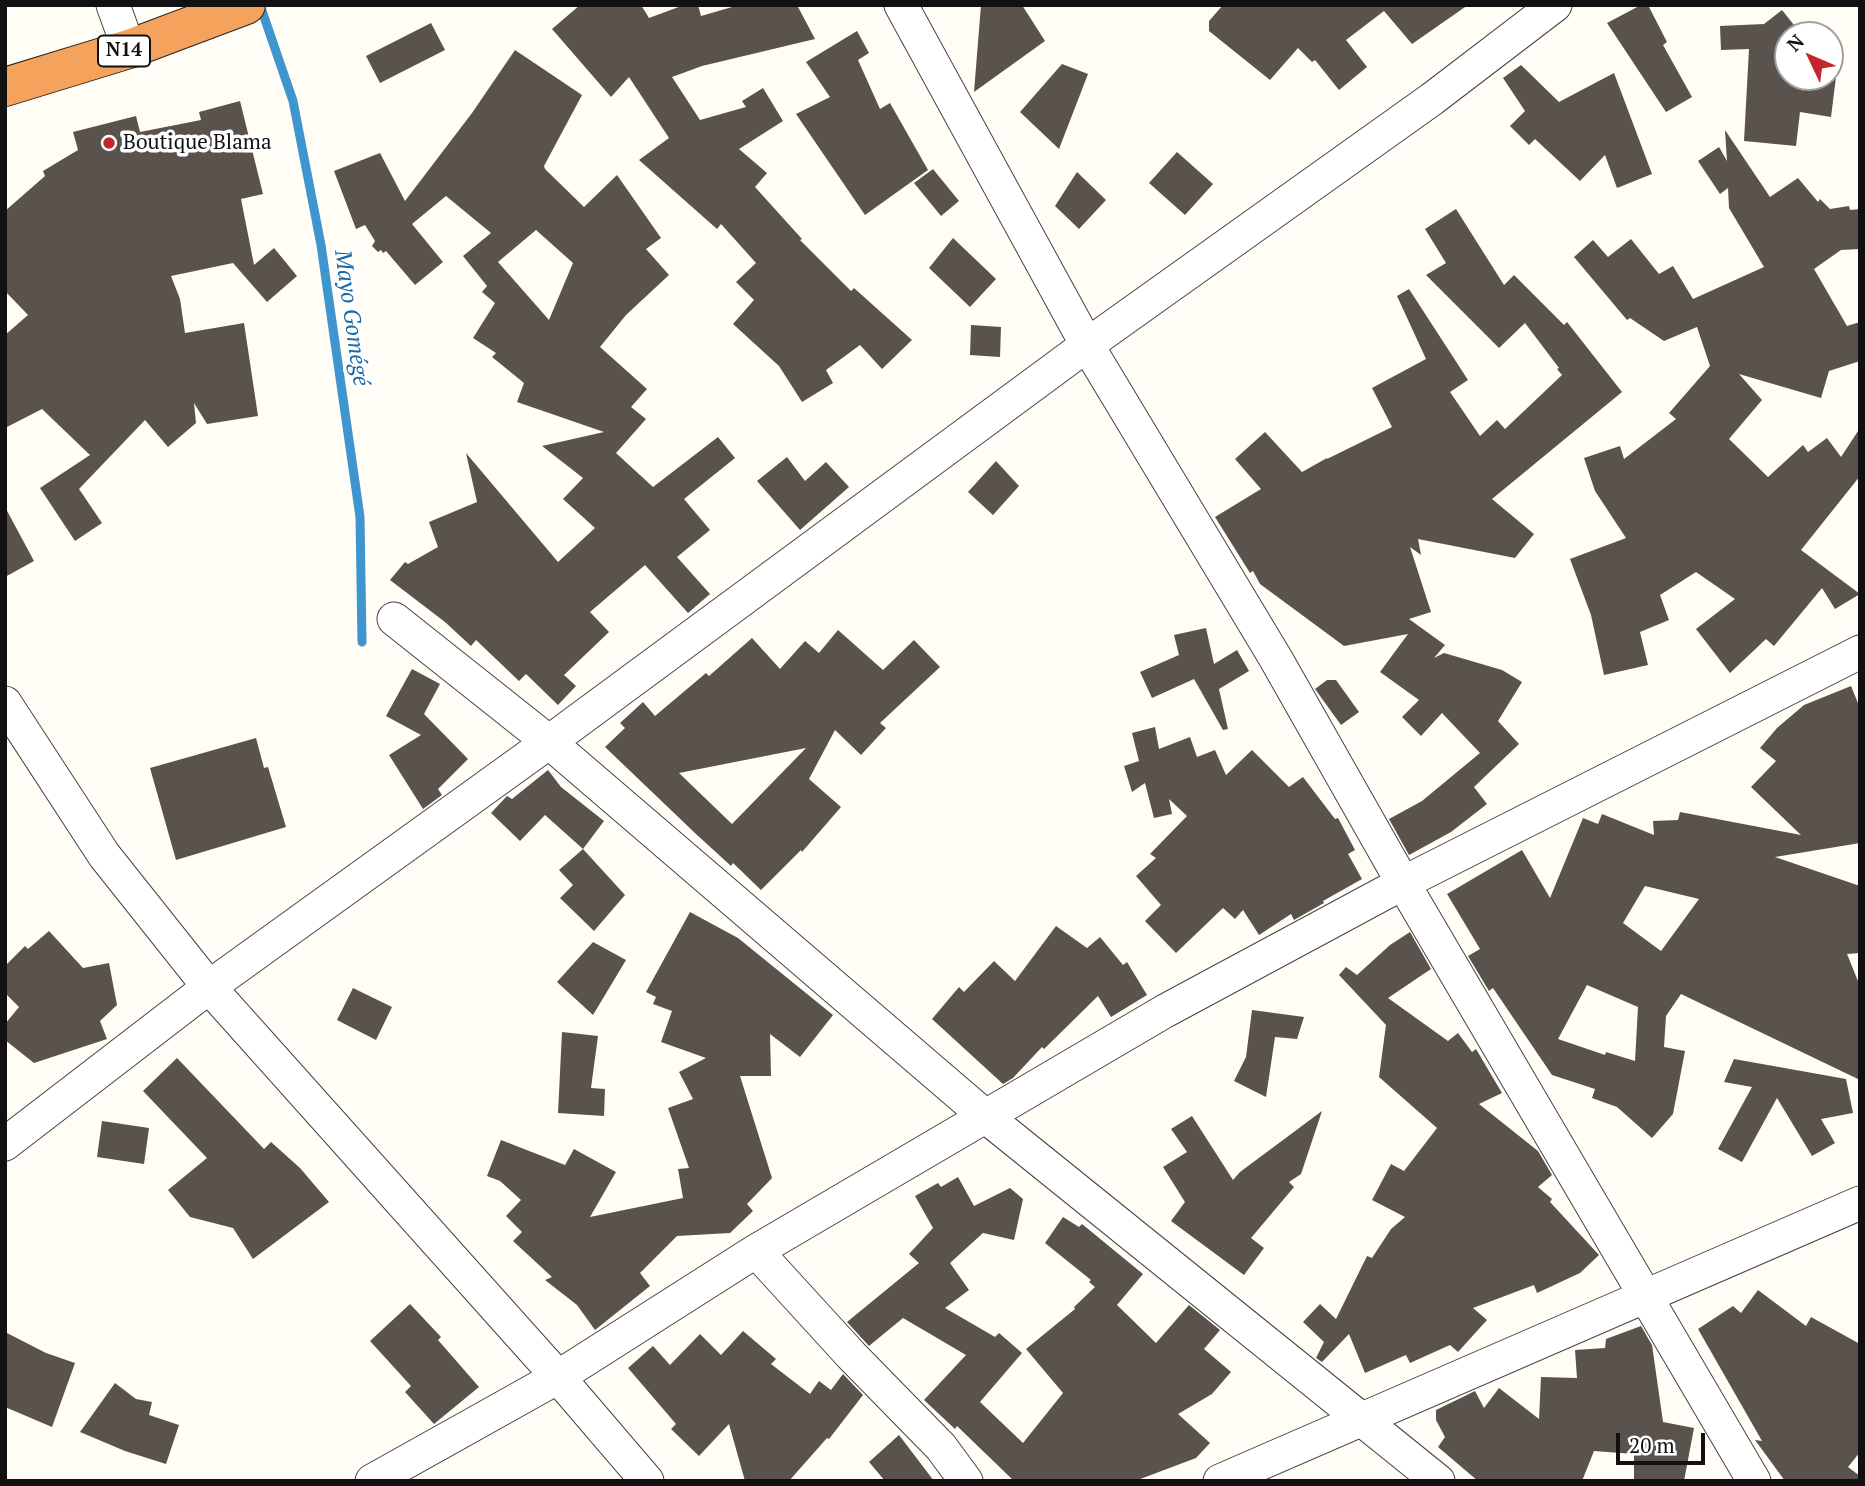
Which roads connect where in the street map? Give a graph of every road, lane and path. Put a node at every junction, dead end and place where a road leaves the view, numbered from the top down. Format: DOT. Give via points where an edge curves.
graph roads {
  1 [pos="113,5"];
  2 [pos="901,5"];
  3 [pos="1555,5"];
  4 [pos="243,6"];
  5 [pos="129,49"];
  6 [pos="5,87"];
  7 [pos="1087,345"];
  8 [pos="394,619"];
  9 [pos="1860,652"];
  10 [pos="5,703"];
  11 [pos="549,742"];
  12 [pos="1403,883"];
  13 [pos="209,987"];
  14 [pos="985,1116"];
  15 [pos="5,1144"];
  16 [pos="1860,1203"];
  17 [pos="756,1251"];
  18 [pos="1646,1295"];
  19 [pos="558,1377"];
  20 [pos="1363,1419"];
  21 [pos="372,1481"];
  22 [pos="647,1481"];
  23 [pos="967,1481"];
  24 [pos="1220,1481"];
  25 [pos="1438,1481"];
  26 [pos="1754,1481"];
  1 -- 5 [label="street"];
  2 -- 7 [label="street"];
  3 -- 7 [label="street" via="1432,99"];
  4 -- 5 [label="highway, N14"];
  5 -- 6 [label="highway, N14"];
  7 -- 11 [label="street"];
  7 -- 12 [label="street" via="1276,659"];
  8 -- 11 [label="street"];
  9 -- 12 [label="street"];
  10 -- 13 [label="street" via="104,855"];
  11 -- 13 [label="street"];
  11 -- 14 [label="street"];
  12 -- 14 [label="street" via="1165,1011"];
  12 -- 18 [label="street"];
  13 -- 15 [label="street"];
  13 -- 19 [label="street"];
  14 -- 17 [label="street"];
  14 -- 20 [label="street"];
  16 -- 18 [label="street"];
  17 -- 19 [label="street"];
  17 -- 23 [label="street" via="941,1447"];
  18 -- 20 [label="street"];
  18 -- 26 [label="street"];
  19 -- 21 [label="street"];
  19 -- 22 [label="street"];
  20 -- 24 [label="street"];
  20 -- 25 [label="street"];
}
